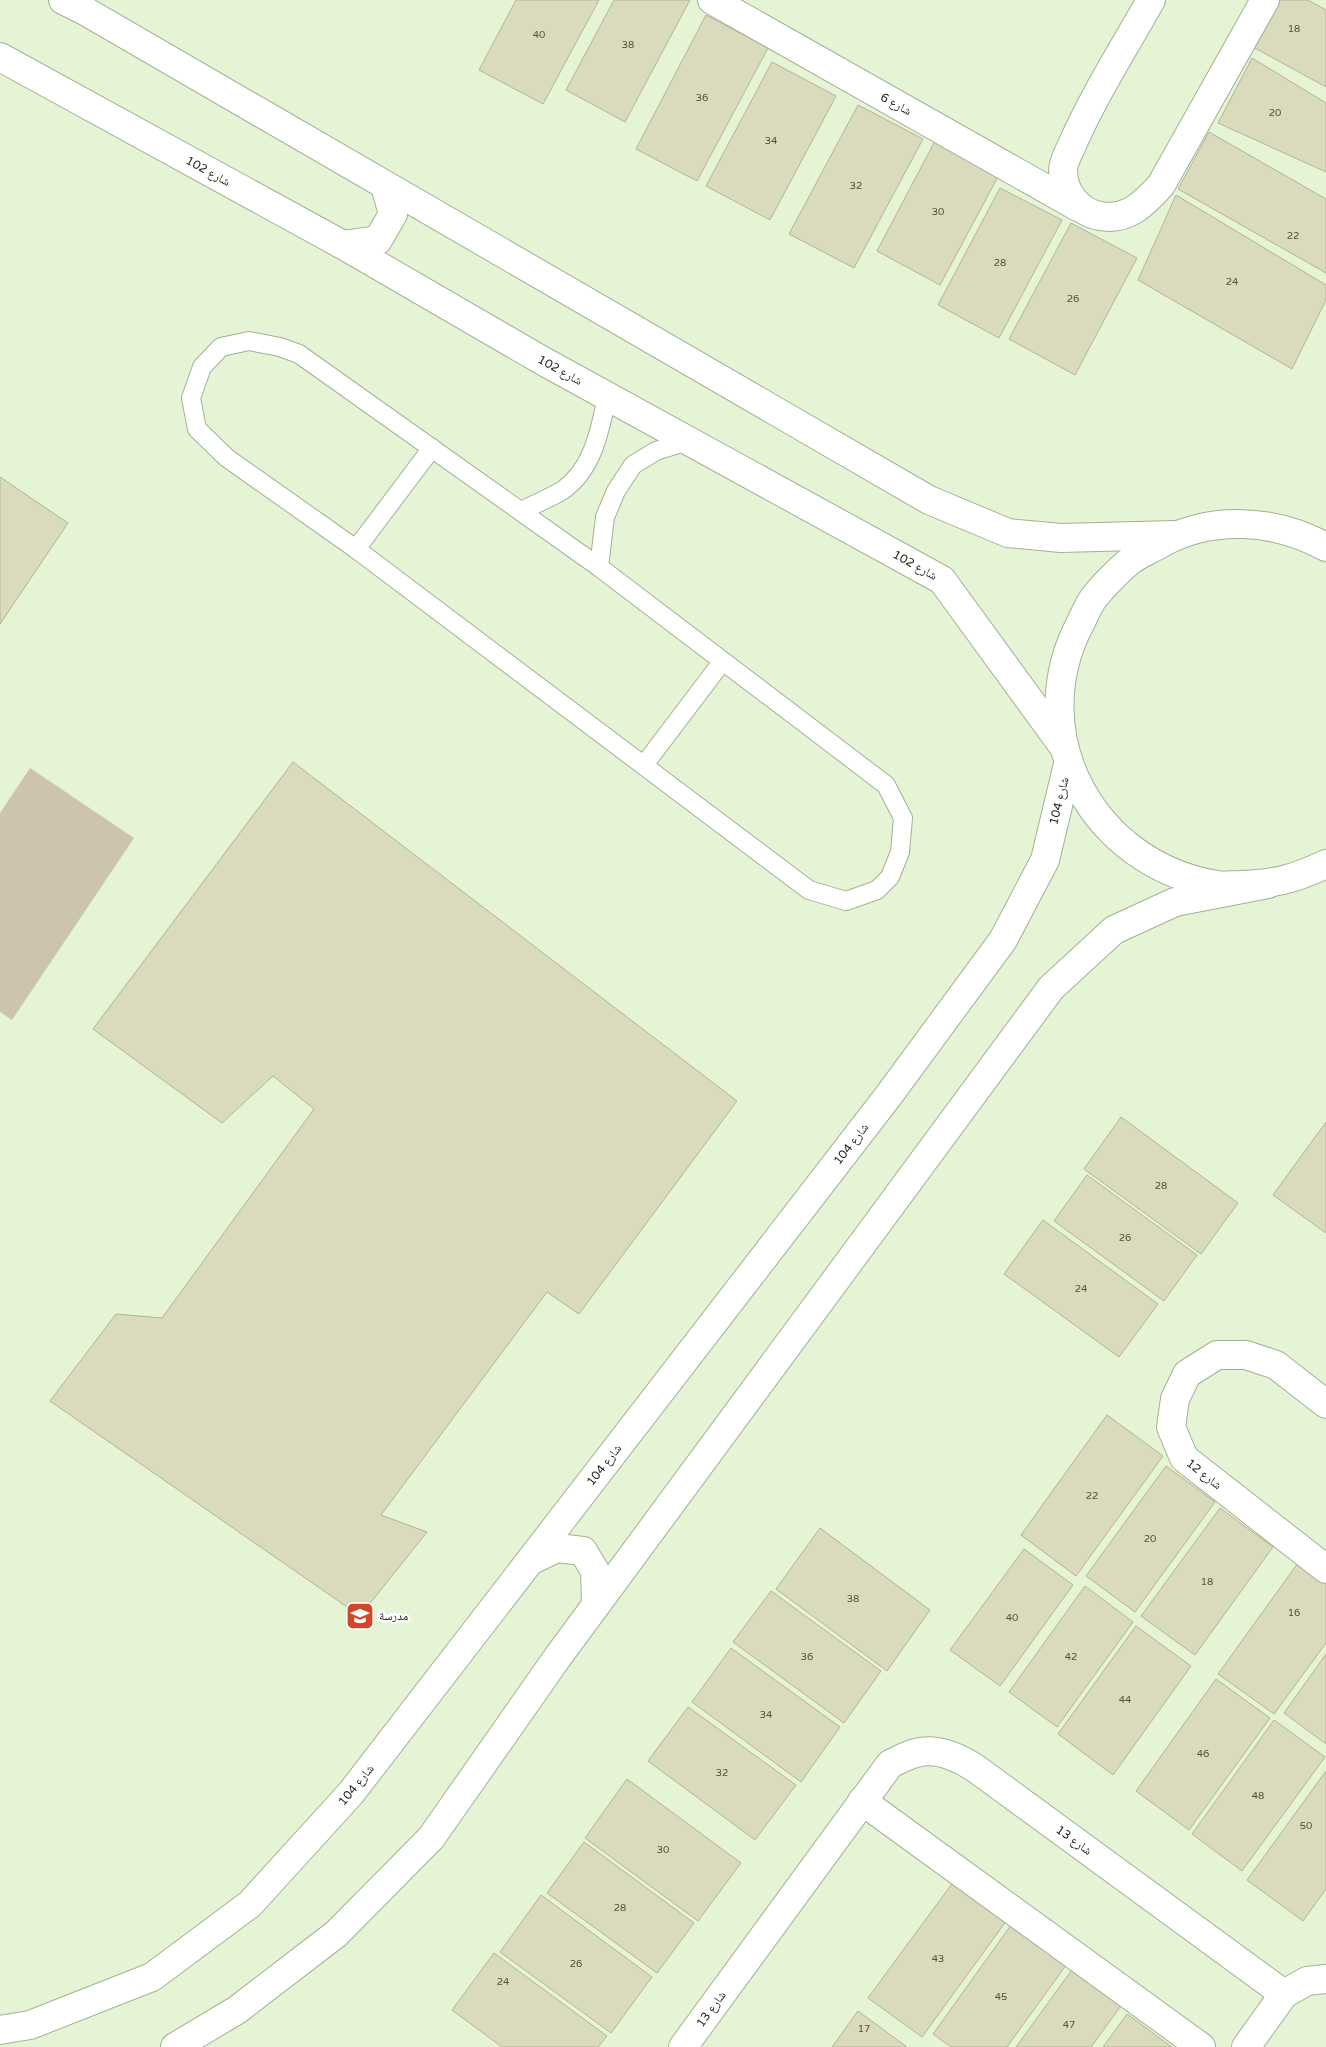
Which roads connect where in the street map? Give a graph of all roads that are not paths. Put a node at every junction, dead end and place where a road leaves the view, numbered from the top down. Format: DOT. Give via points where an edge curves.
graph roads {
  1 [pos="712,0"];
  2 [pos="1151,0"];
  3 [pos="1265,0"];
  4 [pos="75,4"];
  5 [pos="0,57"];
  6 [pos="385,186"];
  7 [pos="1080,208"];
  8 [pos="343,245"];
  9 [pos="607,397"];
  10 [pos="688,441"];
  11 [pos="432,448"];
  12 [pos="521,512"];
  13 [pos="1175,535"];
  14 [pos="1326,547"];
  15 [pos="356,549"];
  16 [pos="598,567"];
  17 [pos="722,662"];
  18 [pos="1066,755"];
  19 [pos="644,765"];
  20 [pos="1326,864"];
  21 [pos="1268,884"];
  22 [pos="1326,1404"];
  23 [pos="530,1561"];
  24 [pos="1326,1569"];
  25 [pos="596,1604"];
  26 [pos="862,1801"];
  27 [pos="1326,1979"];
  28 [pos="1284,1994"];
  29 [pos="0,2030"];
  30 [pos="175,2047"];
  31 [pos="684,2047"];
  32 [pos="1201,2047"];
  33 [pos="1246,2047"];
  1 -- 7 [label="street, شارع 6"];
  2 -- 7 [label="street" via="1078,130 1063,168 1065,184 1072,200"];
  3 -- 7 [label="street, شارع 6" via="1161,185 1148,200 1114,218 1098,216"];
  4 -- 6 [label="street"];
  5 -- 8 [label="street, شارع 102"];
  6 -- 8 [label="street" via="393,214 378,240"];
  6 -- 13 [label="street" via="929,500 1008,533 1061,538"];
  8 -- 9 [label="street, شارع 102"];
  9 -- 10 [label="street, شارع 102"];
  9 -- 12 [label="lane" via="589,459 573,482"];
  10 -- 16 [label="lane" via="656,451 633,465 616,491 605,517"];
  10 -- 18 [label="street, شارع 102" via="942,580"];
  11 -- 12 [label="lane"];
  11 -- 15 [label="lane"];
  11 -- 15 [label="lane" via="299,354 280,347 250,341 221,347 202,367 191,398 197,429 227,458"];
  12 -- 16 [label="lane"];
  13 -- 14 [label="street" via="1218,525 1262,525 1306,536"];
  13 -- 18 [label="street" via="1130,561 1094,598 1069,644 1059,695"];
  15 -- 19 [label="lane"];
  16 -- 17 [label="lane"];
  17 -- 19 [label="lane"];
  17 -- 19 [label="lane" via="886,785 903,818 900,852 890,877 877,890 846,901 809,890"];
  18 -- 21 [label="street, شارع 102" via="1092,809 1126,846 1169,872 1218,885"];
  18 -- 23 [label="street, شارع 104" via="1045,860 1003,940 889,1095"];
  20 -- 21 [label="street" via="1300,876"];
  21 -- 25 [label="street" via="1175,902 1114,930 1051,988"];
  22 -- 24 [label="street, شارع 12" via="1276,1365 1246,1355 1218,1355 1187,1374 1175,1399 1171,1427 1184,1458"];
  23 -- 25 [label="street" via="557,1548 583,1551 594,1571"];
  23 -- 29 [label="street, شارع 104" via="351,1793 250,1904 152,1977 30,2025"];
  25 -- 30 [label="street" via="431,1838 336,1934 236,2010"];
  26 -- 28 [label="street, شارع 13" via="890,1764 917,1752 938,1752 959,1758"];
  26 -- 31 [label="street, شارع 13"];
  26 -- 32 [label="street"];
  27 -- 28 [label="street" via="1308,1981"];
  28 -- 33 [label="street"];
}
